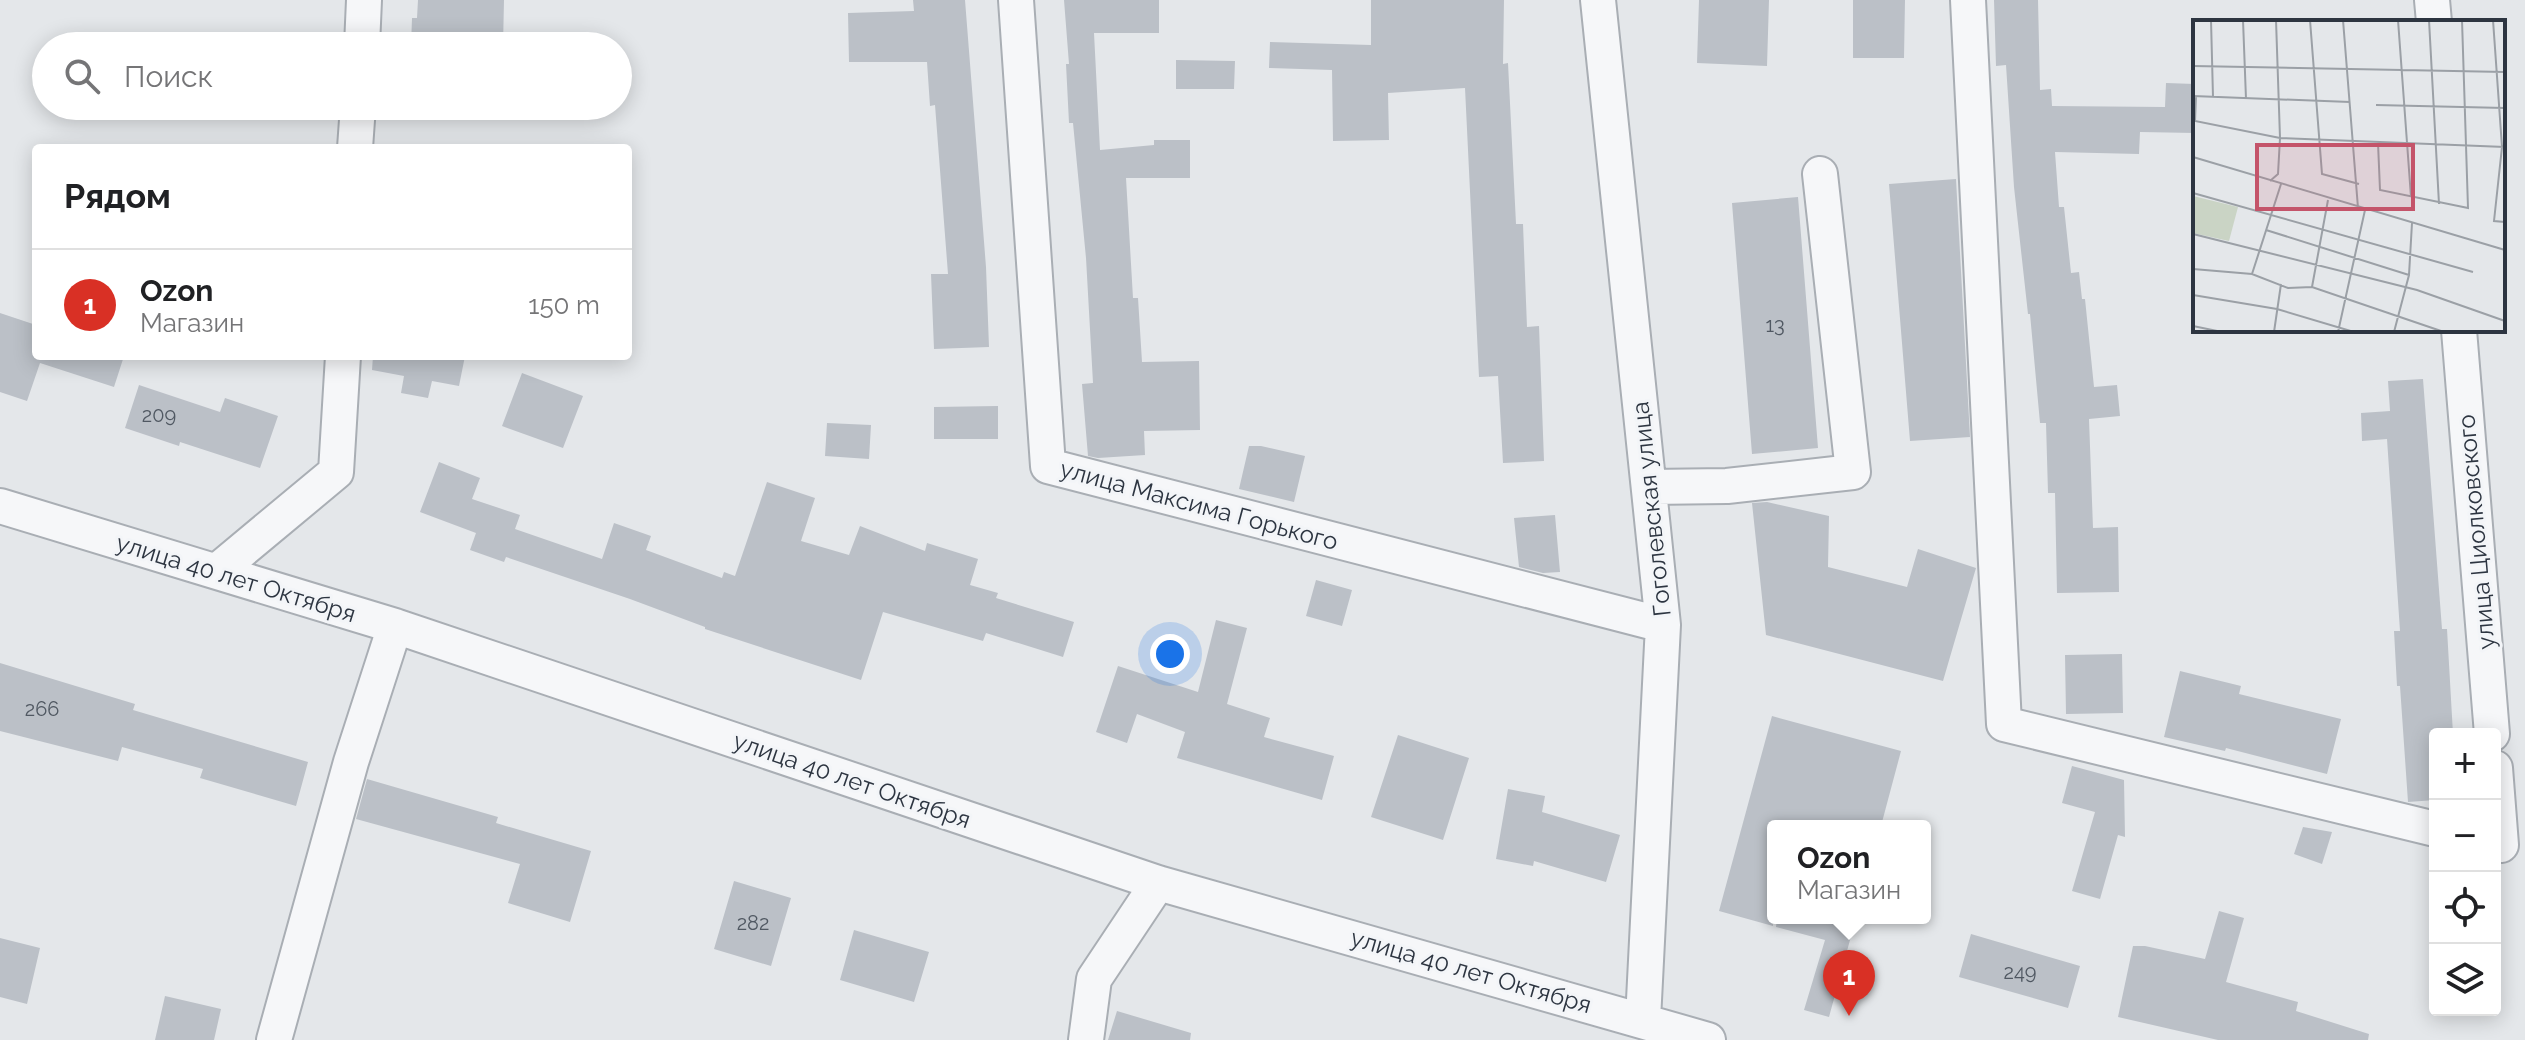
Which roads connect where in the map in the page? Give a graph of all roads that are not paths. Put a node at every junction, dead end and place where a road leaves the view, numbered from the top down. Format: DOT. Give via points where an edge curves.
graph roads {
  1 [pos="364,0"];
  2 [pos="1016,0"];
  3 [pos="1598,0"];
  4 [pos="1968,0"];
  5 [pos="2432,0"];
  6 [pos="2434,20"];
  7 [pos="363,32"];
  8 [pos="357,120"];
  9 [pos="355,144"];
  10 [pos="1820,174"];
  11 [pos="2459,332"];
  12 [pos="343,360"];
  13 [pos="1649,487"];
  14 [pos="0,506"];
  15 [pos="217,571"];
  16 [pos="1663,625"];
  17 [pos="395,626"];
  18 [pos="2492,728"];
  19 [pos="2500,800"];
  20 [pos="2429,828"];
  21 [pos="2507,846"];
  22 [pos="1158,883"];
  23 [pos="1643,1020"];
  24 [pos="274,1040"];
  25 [pos="1086,1040"];
  26 [pos="1708,1040"];
  1 -- 7 [label="street"];
  2 -- 16 [label="street, улица Максима Горького" via="1048,466"];
  3 -- 13 [label="street, Гоголевская улица"];
  4 -- 20 [label="street" via="2004,724"];
  5 -- 6 [label="street"];
  8 -- 9 [label="street"];
  10 -- 13 [label="street" via="1853,472 1727,486"];
  11 -- 18 [label="street, улица Циолковского"];
  12 -- 15 [label="street" via="336,472"];
  13 -- 16 [label="street, Гоголевская улица"];
  14 -- 15 [label="street, улица 40 лет Октября"];
  15 -- 17 [label="street, улица 40 лет Октября"];
  16 -- 23 [label="street, Гоголевская улица"];
  17 -- 22 [label="street, улица 40 лет Октября"];
  17 -- 24 [label="street" via="351,762"];
  19 -- 21 [label="street"];
  22 -- 23 [label="street, улица 40 лет Октября"];
  22 -- 25 [label="street" via="1094,979"];
  23 -- 26 [label="street, улица 40 лет Октября"];
}
